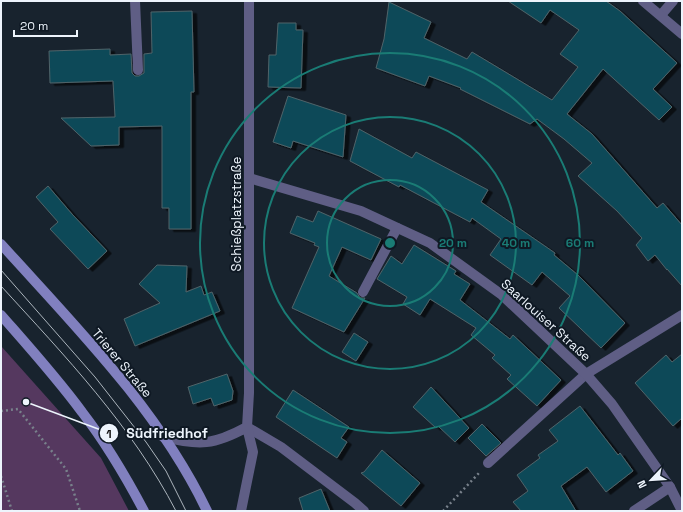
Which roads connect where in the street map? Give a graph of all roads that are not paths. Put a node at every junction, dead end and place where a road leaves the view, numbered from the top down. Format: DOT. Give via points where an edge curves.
graph roads {
  1 [pos="135,1"];
  2 [pos="249,1"];
  3 [pos="643,1"];
  4 [pos="673,1"];
  5 [pos="661,15"];
  6 [pos="682,34"];
  7 [pos="138,70"];
  8 [pos="249,178"];
  9 [pos="397,228"];
  10 [pos="1,244"];
  11 [pos="363,292"];
  12 [pos="1,315"];
  13 [pos="682,315"];
  14 [pos="586,374"];
  15 [pos="247,427"];
  16 [pos="163,437"];
  17 [pos="488,463"];
  18 [pos="670,487"];
  19 [pos="144,511"];
  20 [pos="207,511"];
  21 [pos="241,511"];
  22 [pos="364,511"];
  23 [pos="634,511"];
  24 [pos="682,511"];
  1 -- 7 [label="street"];
  2 -- 8 [label="street, Schießplatzstraße"];
  3 -- 5 [label="street"];
  4 -- 5 [label="street"];
  5 -- 6 [label="street"];
  8 -- 9 [label="street, Saarlouiser Straße" via="361,211"];
  8 -- 15 [label="street, Schießplatzstraße"];
  9 -- 11 [label="street"];
  9 -- 14 [label="street, Saarlouiser Straße" via="430,243 502,295"];
  10 -- 16 [label="main road, Trierer Straße" via="111,368"];
  12 -- 19 [label="main road" via="82,411 124,474"];
  13 -- 14 [label="street"];
  14 -- 17 [label="street"];
  14 -- 18 [label="street, Saarlouiser Straße" via="612,404"];
  15 -- 16 [label="street" via="214,442 191,442"];
  15 -- 21 [label="street, Schießplatzstraße" via="253,452"];
  15 -- 22 [label="street" via="281,447"];
  16 -- 20 [label="main road, Trierer Straße" via="189,476"];
  18 -- 23 [label="street"];
  18 -- 24 [label="street, Saarlouiser Straße"];
}
